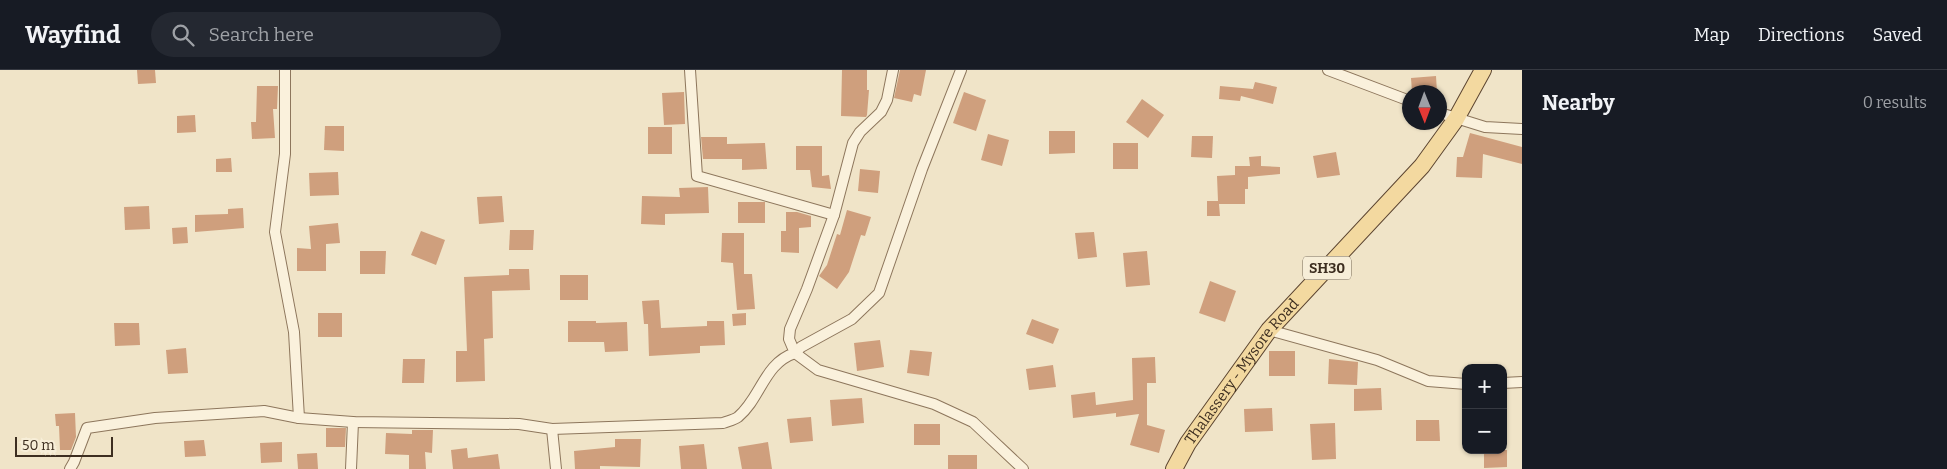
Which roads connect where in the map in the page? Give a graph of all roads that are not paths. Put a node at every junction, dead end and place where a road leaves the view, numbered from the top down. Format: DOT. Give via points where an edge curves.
graph roads {
  1 [pos="285,70"];
  2 [pos="690,70"];
  3 [pos="893,70"];
  4 [pos="961,70"];
  5 [pos="1328,70"];
  6 [pos="1483,70"];
  7 [pos="1402,98"];
  8 [pos="1447,116"];
  9 [pos="1456,119"];
  10 [pos="1522,129"];
  11 [pos="834,215"];
  12 [pos="1269,330"];
  13 [pos="795,352"];
  14 [pos="1522,382"];
  15 [pos="1462,384"];
  16 [pos="1507,384"];
  17 [pos="299,418"];
  18 [pos="353,422"];
  19 [pos="552,428"];
  20 [pos="70,469"];
  21 [pos="350,469"];
  22 [pos="556,469"];
  23 [pos="1023,469"];
  24 [pos="1174,469"];
  1 -- 17 [label="street" via="285,154 275,232 294,332"];
  2 -- 11 [label="street" via="697,176"];
  3 -- 11 [label="street" via="881,112 853,143"];
  4 -- 13 [label="street" via="879,293 852,319"];
  5 -- 7 [label="street"];
  6 -- 9 [label="main road, Thalassery - Mysore Road / SH30"];
  8 -- 9 [label="street"];
  9 -- 10 [label="street" via="1485,126"];
  9 -- 12 [label="main road, Thalassery - Mysore Road / SH30" via="1422,166"];
  11 -- 13 [label="street" via="790,329 789,339"];
  12 -- 15 [label="street" via="1377,360 1428,381"];
  12 -- 24 [label="main road, Thalassery - Mysore Road / SH30" via="1188,443"];
  13 -- 19 [label="street" via="775,363 736,419 723,423"];
  13 -- 23 [label="street" via="818,370 934,404 973,422"];
  14 -- 16 [label="street"];
  17 -- 18 [label="street"];
  17 -- 20 [label="street" via="264,412 155,418 87,428"];
  18 -- 19 [label="street" via="519,424"];
  18 -- 21 [label="street"];
  19 -- 22 [label="street"];
}
